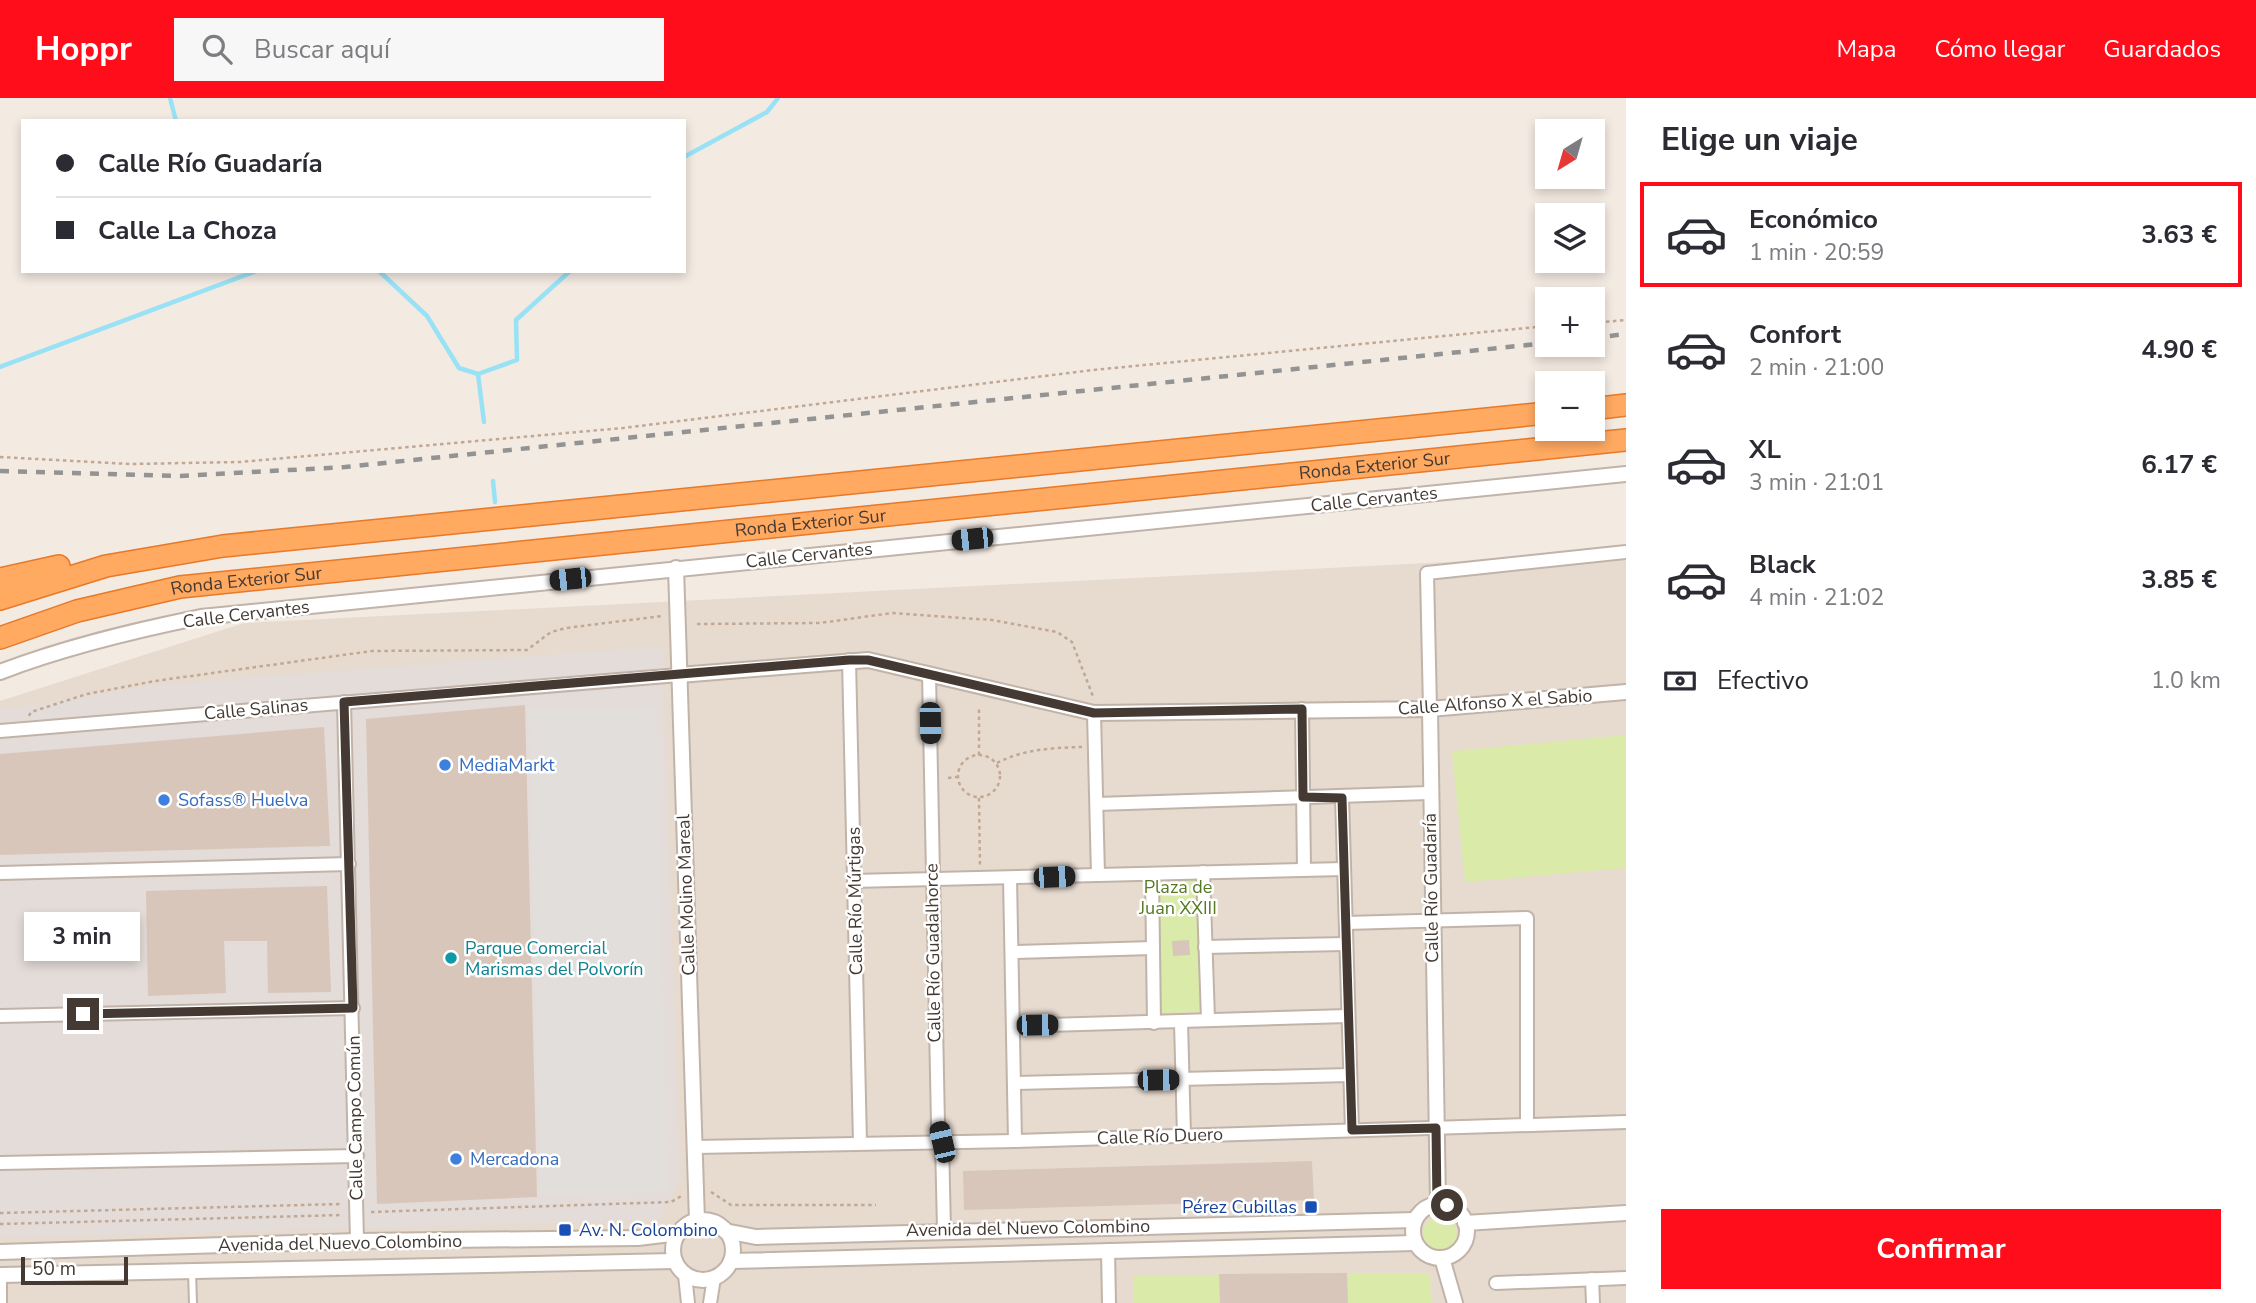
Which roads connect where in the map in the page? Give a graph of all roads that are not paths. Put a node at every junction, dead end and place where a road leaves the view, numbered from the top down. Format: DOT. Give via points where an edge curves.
graph roads {
  1 [pos="1626,405"];
  2 [pos="1605,407"];
  3 [pos="1535,415"];
  4 [pos="1626,440"];
  5 [pos="1626,474"];
  6 [pos="1626,552"];
  7 [pos="106,566"];
  8 [pos="676,568"];
  9 [pos="0,579"];
  10 [pos="0,599"];
  11 [pos="0,638"];
  12 [pos="849,660"];
  13 [pos="0,672"];
  14 [pos="929,674"];
  15 [pos="679,675"];
  16 [pos="1626,692"];
  17 [pos="344,702"];
  18 [pos="1094,706"];
  19 [pos="1302,709"];
  20 [pos="1430,709"];
  21 [pos="0,731"];
  22 [pos="1429,793"];
  23 [pos="1303,797"];
  24 [pos="1342,798"];
  25 [pos="1097,804"];
  26 [pos="349,864"];
  27 [pos="1304,869"];
  28 [pos="1344,869"];
  29 [pos="1203,872"];
  30 [pos="0,873"];
  31 [pos="1152,874"];
  32 [pos="1098,875"];
  33 [pos="1010,878"];
  34 [pos="854,881"];
  35 [pos="931,881"];
  36 [pos="1431,921"];
  37 [pos="1346,923"];
  38 [pos="1346,944"];
  39 [pos="1205,947"];
  40 [pos="1153,948"];
  41 [pos="1012,952"];
  42 [pos="353,1008"];
  43 [pos="0,1016"];
  44 [pos="1348,1016"];
  45 [pos="1208,1019"];
  46 [pos="1181,1022"];
  47 [pos="1154,1023"];
  48 [pos="1013,1026"];
  49 [pos="1350,1075"];
  50 [pos="1182,1079"];
  51 [pos="1014,1083"];
  52 [pos="1626,1122"];
  53 [pos="1527,1125"];
  54 [pos="1436,1128"];
  55 [pos="1352,1130"];
  56 [pos="1184,1136"];
  57 [pos="1015,1140"];
  58 [pos="942,1142"];
  59 [pos="860,1143"];
  60 [pos="694,1147"];
  61 [pos="357,1156"];
  62 [pos="0,1163"];
  63 [pos="1437,1204"];
  64 [pos="1626,1213"];
  65 [pos="1415,1220"];
  66 [pos="697,1221"];
  67 [pos="1465,1223"];
  68 [pos="944,1230"];
  69 [pos="725,1231"];
  70 [pos="679,1233"];
  71 [pos="357,1241"];
  72 [pos="1415,1243"];
  73 [pos="1108,1250"];
  74 [pos="0,1252"];
  75 [pos="1442,1258"];
  76 [pos="675,1261"];
  77 [pos="731,1261"];
  78 [pos="192,1269"];
  79 [pos="0,1275"];
  80 [pos="685,1275"];
  81 [pos="714,1278"];
  82 [pos="1626,1278"];
  83 [pos="1592,1279"];
  84 [pos="1496,1283"];
  85 [pos="0,1303"];
  86 [pos="193,1303"];
  87 [pos="688,1303"];
  88 [pos="710,1303"];
  89 [pos="1109,1303"];
  90 [pos="1455,1303"];
  91 [pos="1593,1303"];
  1 -- 2 [label="highway"];
  3 -- 7 [label="highway, Ronda Exterior Sur" via="223,546"];
  4 -- 11 [label="highway, Ronda Exterior Sur" via="180,587 77,611"];
  5 -- 8 [label="street, Calle Cervantes"];
  6 -- 20 [label="street, Calle Río Guadaría" via="1427,573"];
  7 -- 9 [label="highway" via="61,565"];
  7 -- 10 [label="highway, Ronda Exterior Sur"];
  8 -- 13 [label="street, Calle Cervantes" via="201,617 118,634"];
  8 -- 15 [label="street, Calle Molino Mareal"];
  12 -- 14 [label="street, Calle Alfonso X el Sabio"];
  12 -- 15 [label="street, Calle Alfonso X el Sabio"];
  12 -- 34 [label="street, Calle Río Múrtigas"];
  14 -- 18 [label="street, Calle Alfonso X el Sabio"];
  14 -- 35 [label="street, Calle Río Guadalhorce"];
  15 -- 17 [label="street, Calle Salinas"];
  15 -- 60 [label="street, Calle Molino Mareal"];
  16 -- 20 [label="street, Calle Alfonso X el Sabio"];
  17 -- 21 [label="street, Calle Salinas"];
  17 -- 26 [label="street, Calle Campo Común"];
  18 -- 19 [label="street, Calle Alfonso X el Sabio"];
  18 -- 25 [label="street"];
  19 -- 20 [label="street, Calle Alfonso X el Sabio"];
  19 -- 23 [label="street"];
  20 -- 22 [label="street, Calle Río Guadaría"];
  22 -- 24 [label="street"];
  22 -- 36 [label="street, Calle Río Guadaría"];
  23 -- 24 [label="street"];
  23 -- 25 [label="street"];
  23 -- 27 [label="street"];
  24 -- 28 [label="street"];
  25 -- 32 [label="street"];
  26 -- 30 [label="street"];
  26 -- 42 [label="street, Calle Campo Común"];
  27 -- 28 [label="street"];
  27 -- 29 [label="street"];
  28 -- 37 [label="street"];
  29 -- 31 [label="street"];
  29 -- 39 [label="street"];
  31 -- 32 [label="street"];
  31 -- 40 [label="street"];
  32 -- 33 [label="street"];
  33 -- 35 [label="street"];
  33 -- 41 [label="street"];
  34 -- 35 [label="street"];
  34 -- 59 [label="street, Calle Río Múrtigas"];
  35 -- 58 [label="street, Calle Río Guadalhorce"];
  36 -- 37 [label="street"];
  36 -- 53 [label="street" via="1527,918"];
  36 -- 54 [label="street, Calle Río Guadaría"];
  37 -- 38 [label="street"];
  38 -- 39 [label="street"];
  38 -- 44 [label="street"];
  39 -- 45 [label="street"];
  40 -- 41 [label="street"];
  40 -- 47 [label="street"];
  41 -- 48 [label="street"];
  42 -- 43 [label="street"];
  42 -- 61 [label="street, Calle Campo Común"];
  44 -- 45 [label="street"];
  44 -- 49 [label="street"];
  45 -- 46 [label="street"];
  46 -- 47 [label="street"];
  46 -- 50 [label="street"];
  47 -- 48 [label="street"];
  48 -- 51 [label="street"];
  49 -- 50 [label="street"];
  49 -- 55 [label="street"];
  50 -- 51 [label="street"];
  50 -- 56 [label="street"];
  51 -- 57 [label="street"];
  52 -- 53 [label="street, Calle Río Duero"];
  53 -- 54 [label="street, Calle Río Duero"];
  54 -- 55 [label="street, Calle Río Duero"];
  54 -- 63 [label="street, Calle Río Guadaría"];
  55 -- 56 [label="street, Calle Río Duero"];
  56 -- 57 [label="street, Calle Río Duero"];
  57 -- 58 [label="street, Calle Río Duero"];
  58 -- 59 [label="street, Calle Río Duero"];
  58 -- 68 [label="street, Calle Río Guadalhorce"];
  59 -- 60 [label="street, Calle Río Duero"];
  60 -- 66 [label="street, Calle Molino Mareal"];
  61 -- 62 [label="street"];
  61 -- 71 [label="street, Calle Campo Común"];
  63 -- 65 [label="street" via="1420,1212"];
  63 -- 67 [label="street" via="1455,1208"];
  64 -- 67 [label="street"];
  65 -- 68 [label="street, Avenida del Nuevo Colombino"];
  65 -- 72 [label="street"];
  66 -- 69 [label="street" via="712,1222"];
  66 -- 70 [label="street"];
  67 -- 75 [label="street" via="1464,1241"];
  68 -- 69 [label="street, Avenida del Nuevo Colombino" via="756,1237"];
  69 -- 77 [label="street" via="732,1245"];
  70 -- 71 [label="street, Avenida del Nuevo Colombino" via="638,1238"];
  70 -- 76 [label="street" via="674,1241"];
  71 -- 74 [label="street, Avenida del Nuevo Colombino"];
  72 -- 73 [label="street, Avenida del Nuevo Colombino"];
  72 -- 75 [label="street" via="1431,1256"];
  73 -- 77 [label="street, Avenida del Nuevo Colombino"];
  73 -- 89 [label="street"];
  75 -- 90 [label="street"];
  76 -- 78 [label="street, Avenida del Nuevo Colombino"];
  76 -- 80 [label="street"];
  77 -- 81 [label="street"];
  78 -- 79 [label="street, Avenida del Nuevo Colombino"];
  78 -- 86 [label="lane"];
  79 -- 85 [label="street"];
  80 -- 81 [label="street"];
  80 -- 87 [label="street"];
  81 -- 88 [label="street"];
  82 -- 83 [label="street"];
  83 -- 84 [label="street"];
  83 -- 91 [label="street"];
}
